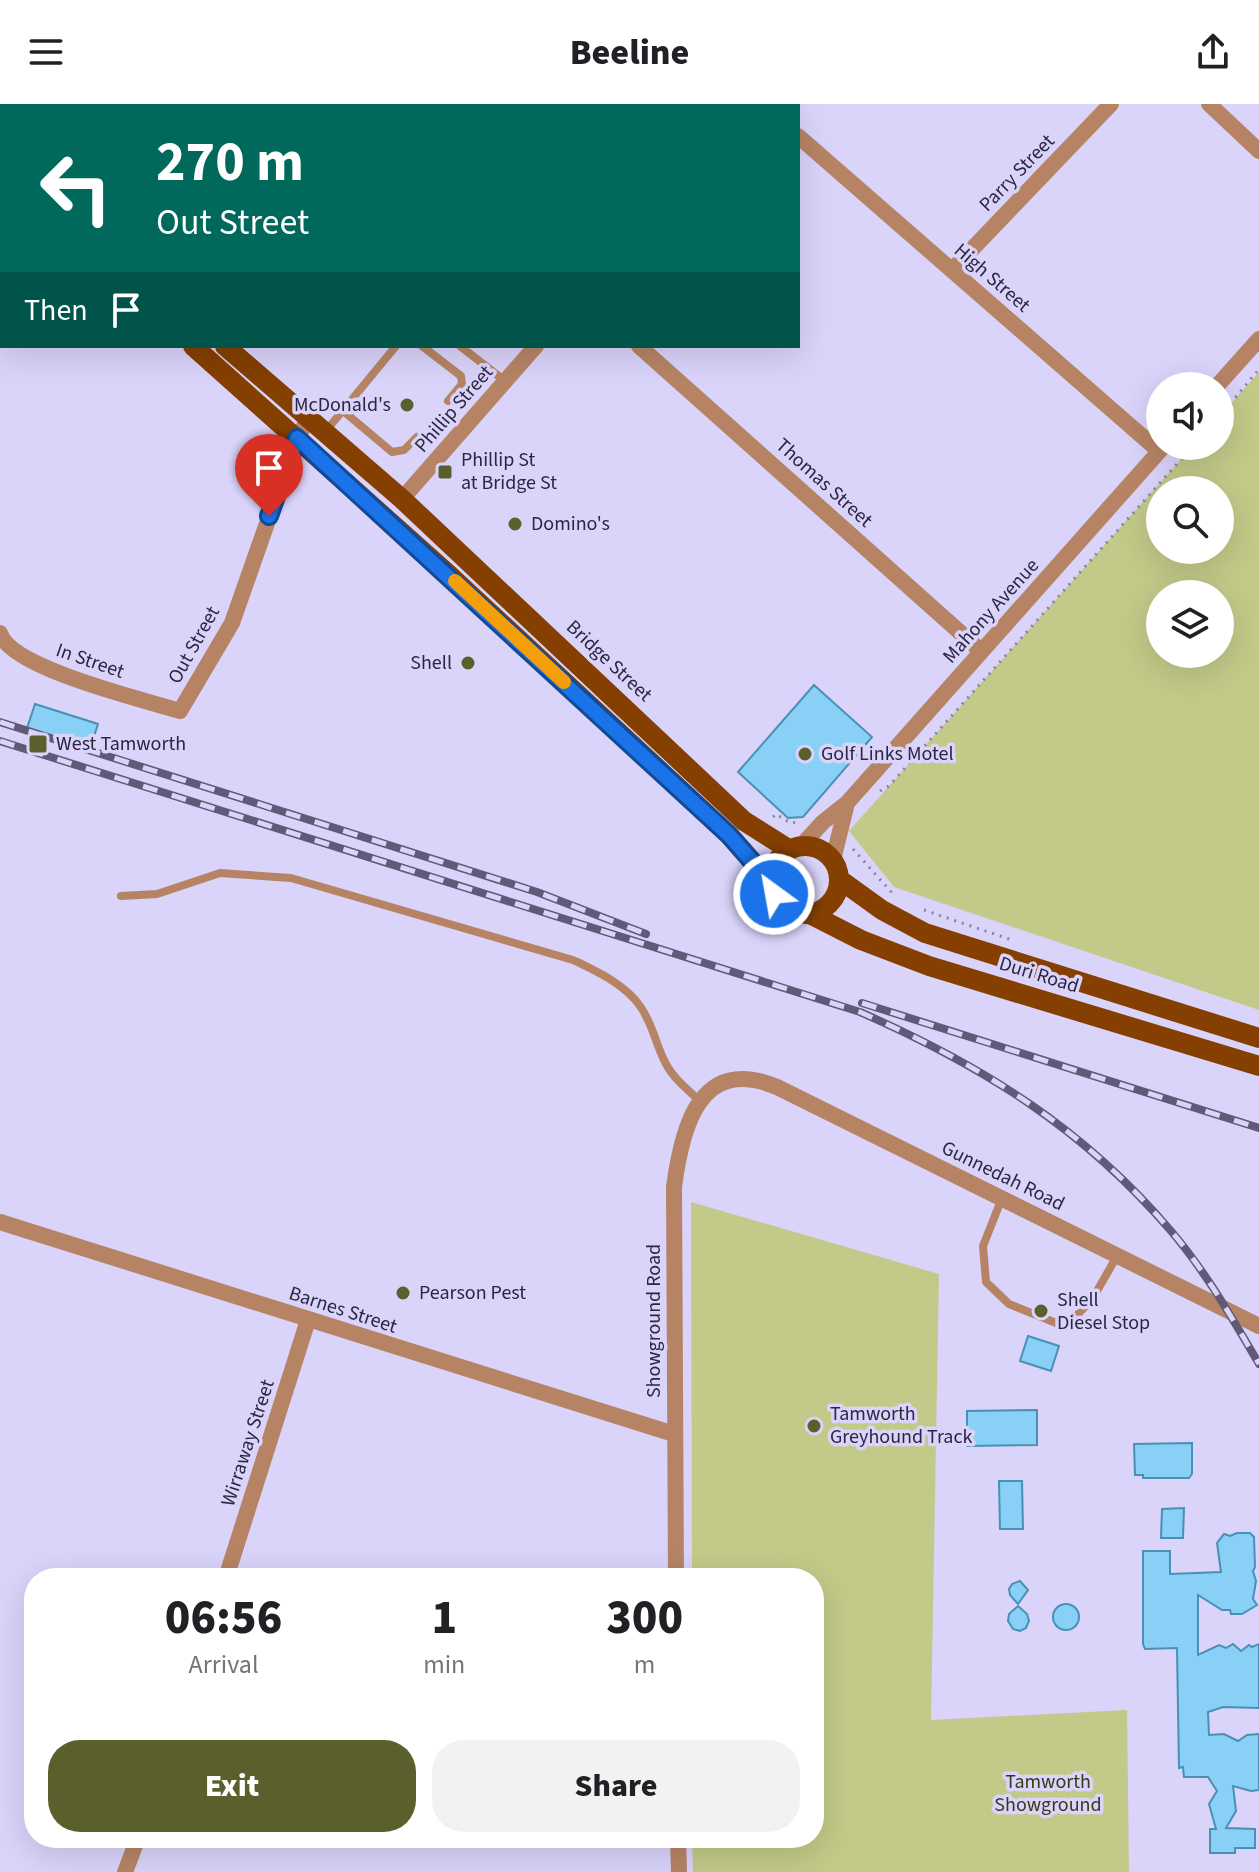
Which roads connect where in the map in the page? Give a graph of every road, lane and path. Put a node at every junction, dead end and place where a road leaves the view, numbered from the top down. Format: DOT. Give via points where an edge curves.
graph roads {
  1 [pos="1111,104"];
  2 [pos="1209,104"];
  3 [pos="800,138"];
  4 [pos="1259,151"];
  5 [pos="952,270"];
  6 [pos="1259,339"];
  7 [pos="195,348"];
  8 [pos="227,348"];
  9 [pos="394,348"];
  10 [pos="425,348"];
  11 [pos="463,348"];
  12 [pos="641,348"];
  13 [pos="527,349"];
  14 [pos="1259,369"];
  15 [pos="1230,372"];
  16 [pos="505,381"];
  17 [pos="1234,399"];
  18 [pos="448,401"];
  19 [pos="342,410"];
  20 [pos="309,418"];
  21 [pos="325,432"];
  22 [pos="1146,435"];
  23 [pos="417,437"];
  24 [pos="297,438"];
  25 [pos="1152,460"];
  26 [pos="1180,460"];
  27 [pos="402,499"];
  28 [pos="448,574"];
  29 [pos="0,633"];
  30 [pos="981,651"];
  31 [pos="180,711"];
  32 [pos="878,792"];
  33 [pos="847,803"];
  34 [pos="823,822"];
  35 [pos="758,830"];
  36 [pos="837,836"];
  37 [pos="795,848"];
  38 [pos="836,870"];
  39 [pos="771,883"];
  40 [pos="121,896"];
  41 [pos="896,898"];
  42 [pos="919,909"];
  43 [pos="810,914"];
  44 [pos="1022,943"];
  45 [pos="1259,1038"];
  46 [pos="1259,1066"];
  47 [pos="724,1081"];
  48 [pos="700,1101"];
  49 [pos="1002,1198"];
  50 [pos="0,1222"];
  51 [pos="1118,1255"];
  52 [pos="308,1320"];
  53 [pos="1259,1326"];
  54 [pos="674,1434"];
  55 [pos="229,1568"];
  56 [pos="676,1568"];
  57 [pos="134,1848"];
  58 [pos="678,1848"];
  59 [pos="125,1872"];
  60 [pos="679,1872"];
  1 -- 5 [label="street, Parry Street"];
  2 -- 4 [label="street"];
  3 -- 5 [label="street, High Street"];
  5 -- 22 [label="street, High Street"];
  6 -- 15 [label="street"];
  7 -- 24 [label="main road, Bridge Street"];
  8 -- 20 [label="main road, Bridge Street"];
  9 -- 19 [label="lane"];
  10 -- 18 [label="lane" via="461,376 462,384"];
  11 -- 16 [label="lane"];
  12 -- 30 [label="street, Thomas Street"];
  13 -- 16 [label="street, Phillip Street"];
  14 -- 17 [label="path"];
  16 -- 27 [label="street, Phillip Street"];
  19 -- 21 [label="lane"];
  19 -- 23 [label="lane" via="392,452 404,450"];
  20 -- 21 [label="main road, Bridge Street"];
  20 -- 24 [label="street, Out Street"];
  21 -- 27 [label="main road, Bridge Street"];
  24 -- 28 [label="main road, Bridge Street"];
  24 -- 31 [label="street, Out Street" via="232,623"];
  25 -- 30 [label="street, Mahony Avenue"];
  26 -- 32 [label="path" via="889,786"];
  27 -- 28 [label="main road, Bridge Street" via="411,531"];
  27 -- 35 [label="main road, Bridge Street"];
  28 -- 39 [label="main road, Bridge Street" via="729,835"];
  29 -- 31 [label="street, In Street" via="3,642 28,661"];
  30 -- 33 [label="street, Mahony Avenue"];
  33 -- 34 [label="street, Mahony Avenue"];
  33 -- 36 [label="street, Mahony Avenue"];
  34 -- 35 [label="path" via="813,811 804,821 790,823 776,814"];
  34 -- 37 [label="street, Mahony Avenue"];
  35 -- 37 [label="main road, Bridge Street"];
  36 -- 38 [label="street, Mahony Avenue"];
  36 -- 41 [label="path"];
  37 -- 38 [label="main road" via="819,849"];
  37 -- 39 [label="main road" via="775,864"];
  38 -- 43 [label="main road" via="839,889 828,906"];
  38 -- 45 [label="main road, Duri Road" via="882,910 925,933"];
  39 -- 43 [label="main road" via="788,910"];
  40 -- 48 [label="lane" via="157,894 220,873 291,878 573,960 605,975 639,1004 665,1063"];
  42 -- 44 [label="path"];
  43 -- 46 [label="main road, Duri Road" via="929,966"];
  47 -- 48 [label="street, Showground Road"];
  47 -- 49 [label="street, Gunnedah Road" via="741,1077 777,1087"];
  48 -- 54 [label="street, Showground Road" via="683,1136 674,1187"];
  49 -- 51 [label="street, Gunnedah Road"];
  49 -- 51 [label="lane" via="983,1246 986,1282 1009,1304 1066,1327 1093,1298"];
  50 -- 52 [label="street, Barnes Street"];
  51 -- 53 [label="street, Gunnedah Road"];
  52 -- 54 [label="street, Barnes Street"];
  52 -- 55 [label="street, Wirraway Street"];
  54 -- 56 [label="street, Showground Road"];
  57 -- 59 [label="street"];
  58 -- 60 [label="street"];
}
